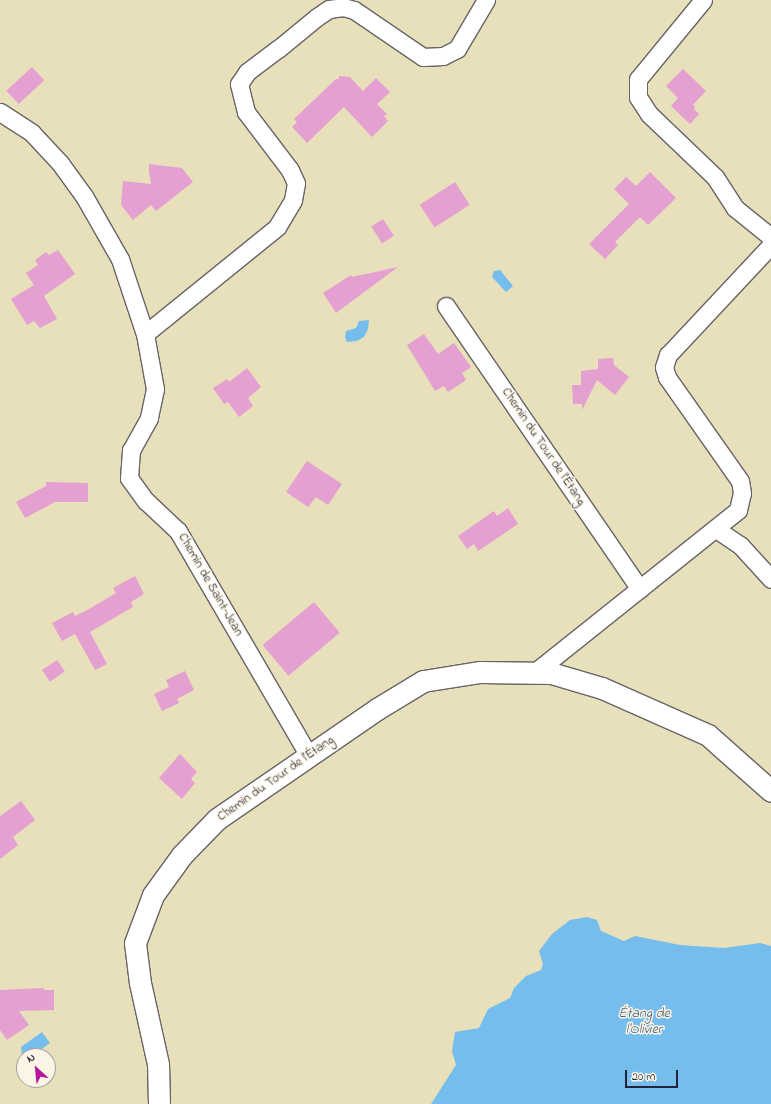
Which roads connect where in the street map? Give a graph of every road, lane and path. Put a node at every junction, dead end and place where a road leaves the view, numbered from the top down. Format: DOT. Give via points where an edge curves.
graph roads {
  1 [pos="486,0"];
  2 [pos="703,0"];
  3 [pos="0,112"];
  4 [pos="771,237"];
  5 [pos="771,245"];
  6 [pos="446,306"];
  7 [pos="145,334"];
  8 [pos="716,529"];
  9 [pos="771,579"];
  10 [pos="640,589"];
  11 [pos="534,673"];
  12 [pos="309,756"];
  13 [pos="771,791"];
  14 [pos="159,1104"];
  1 -- 7 [label="street" via="457,49 443,56 423,57 354,10 343,7 329,9 317,17 247,72 239,84 246,112 290,170 296,183 293,200 277,227"];
  2 -- 4 [label="street" via="638,79 638,97 649,114 715,177 735,208"];
  3 -- 7 [label="street, Chemin de Saint-Jean" via="32,133 60,163 84,196 120,259"];
  5 -- 8 [label="street" via="668,355 664,367 667,377 740,481 742,493 738,510"];
  6 -- 10 [label="street, Chemin du Tour de l'Étang"];
  7 -- 12 [label="street, Chemin de Saint-Jean" via="155,389 149,418 131,450 129,478 146,501 178,530"];
  8 -- 9 [label="street" via="740,545"];
  8 -- 10 [label="street"];
  10 -- 11 [label="street"];
  11 -- 12 [label="street, Chemin du Tour de l'Étang" via="480,672 423,681"];
  11 -- 13 [label="street, Chemin du Tour de l'Étang" via="551,673 602,688 708,735"];
  12 -- 14 [label="street, Chemin du Tour de l'Étang" via="217,819 182,855 152,895 136,943 140,983 158,1064"];
}
